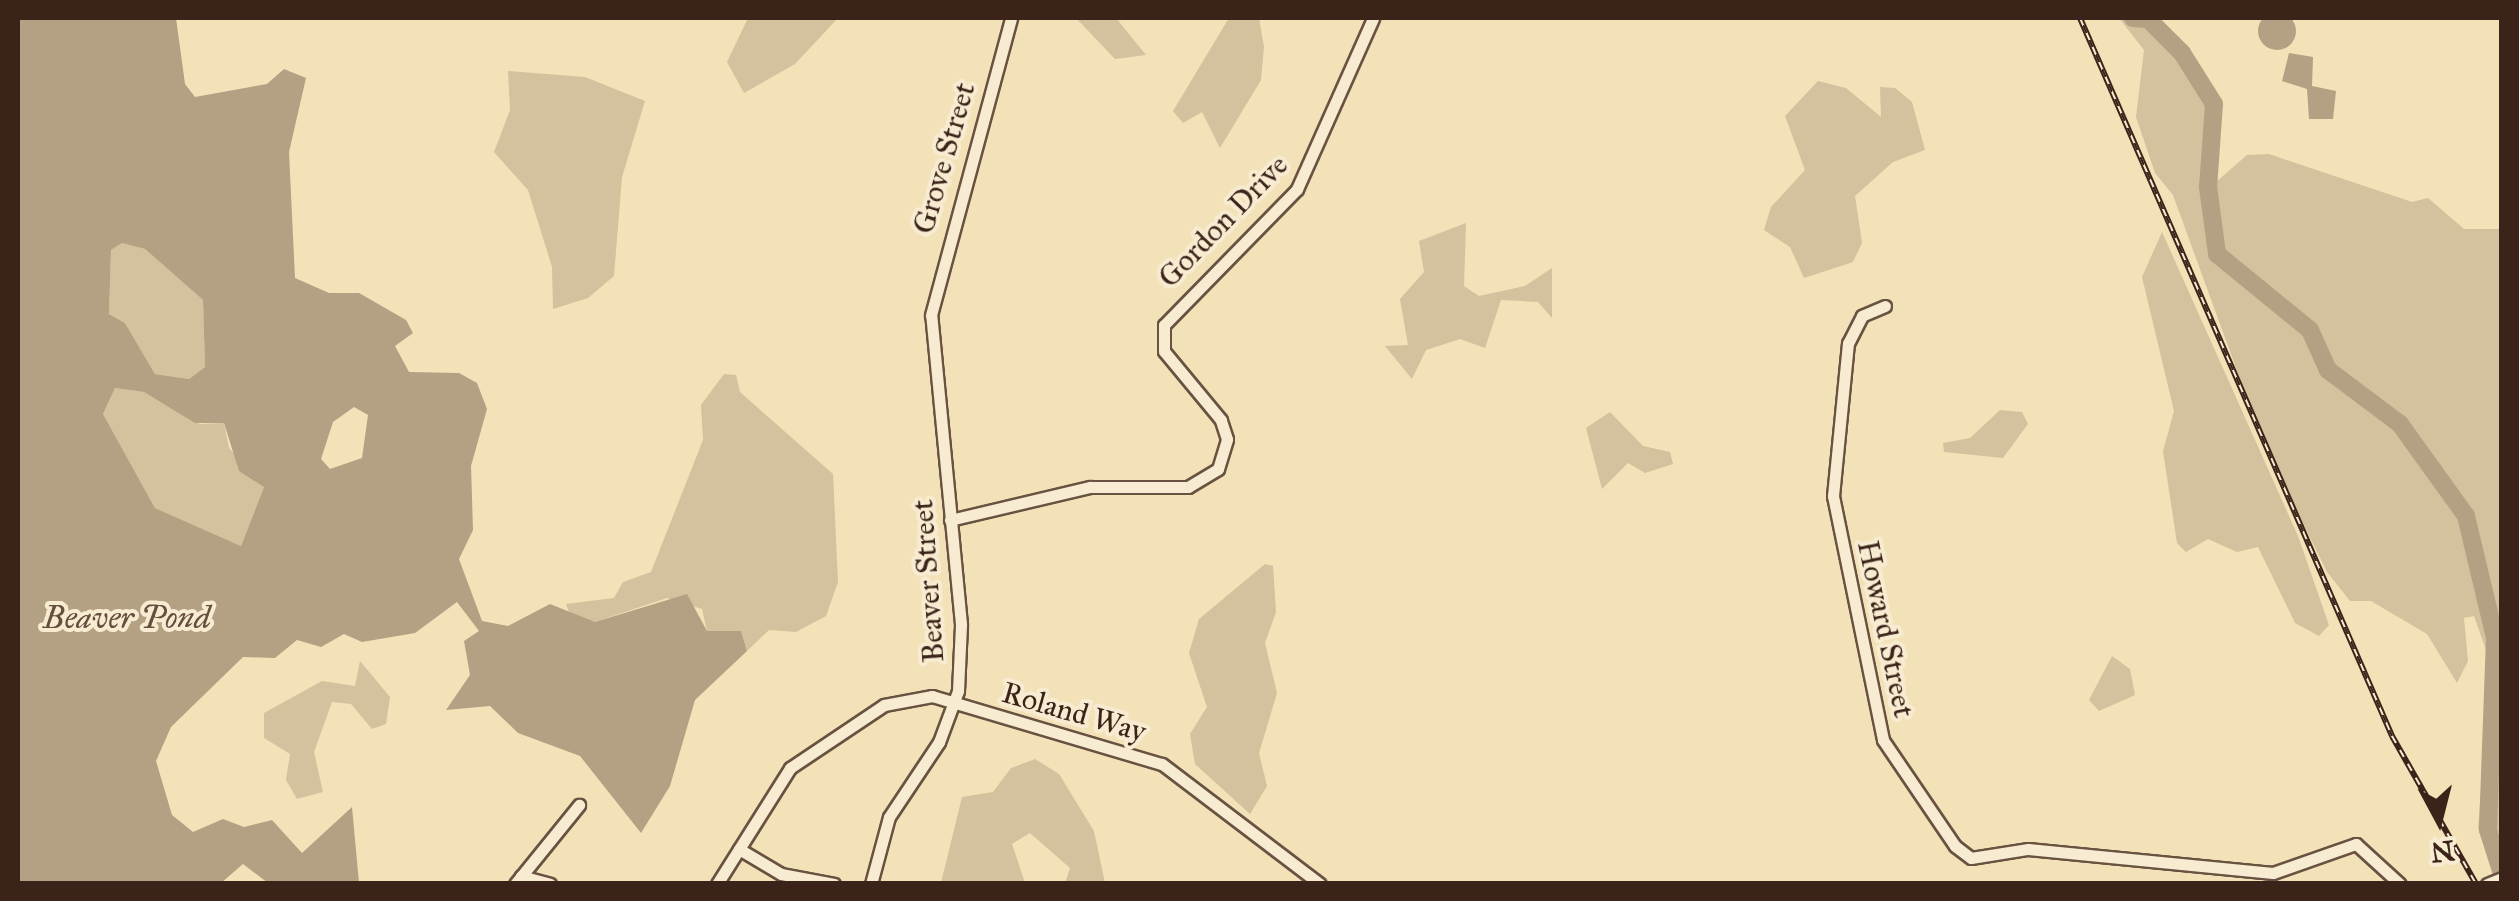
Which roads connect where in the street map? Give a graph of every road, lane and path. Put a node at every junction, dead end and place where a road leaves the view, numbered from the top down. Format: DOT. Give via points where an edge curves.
graph roads {
  1 [pos="1012,18"];
  2 [pos="1373,18"];
  3 [pos="1885,306"];
  4 [pos="932,315"];
  5 [pos="950,520"];
  6 [pos="955,701"];
  7 [pos="580,805"];
  8 [pos="738,850"];
  9 [pos="2502,878"];
  10 [pos="518,880"];
  11 [pos="550,884"];
  12 [pos="717,884"];
  13 [pos="834,884"];
  14 [pos="871,884"];
  15 [pos="1320,884"];
  16 [pos="2400,884"];
  17 [pos="2487,884"];
  1 -- 4 [label="street, Grove Street"];
  2 -- 5 [label="street, Gordon Drive" via="1297,189 1164,326 1164,352 1221,420 1227,439 1218,469 1188,488 1090,486"];
  3 -- 16 [label="street, Howard Street" via="1862,316 1848,344 1833,496 1883,740 1955,846 1971,858 2042,850 2274,874 2356,844"];
  4 -- 5 [label="street, Beaver Street"];
  5 -- 6 [label="street, Beaver Street" via="961,624"];
  6 -- 8 [label="street, Roland Way" via="904,696 790,768"];
  6 -- 14 [label="street, Beaver Street" via="889,816"];
  6 -- 15 [label="street, Roland Way" via="1162,764"];
  7 -- 10 [label="street"];
  8 -- 12 [label="street, Roland Way"];
  8 -- 13 [label="street" via="781,874"];
  9 -- 17 [label="street"];
  10 -- 11 [label="street"];
}
